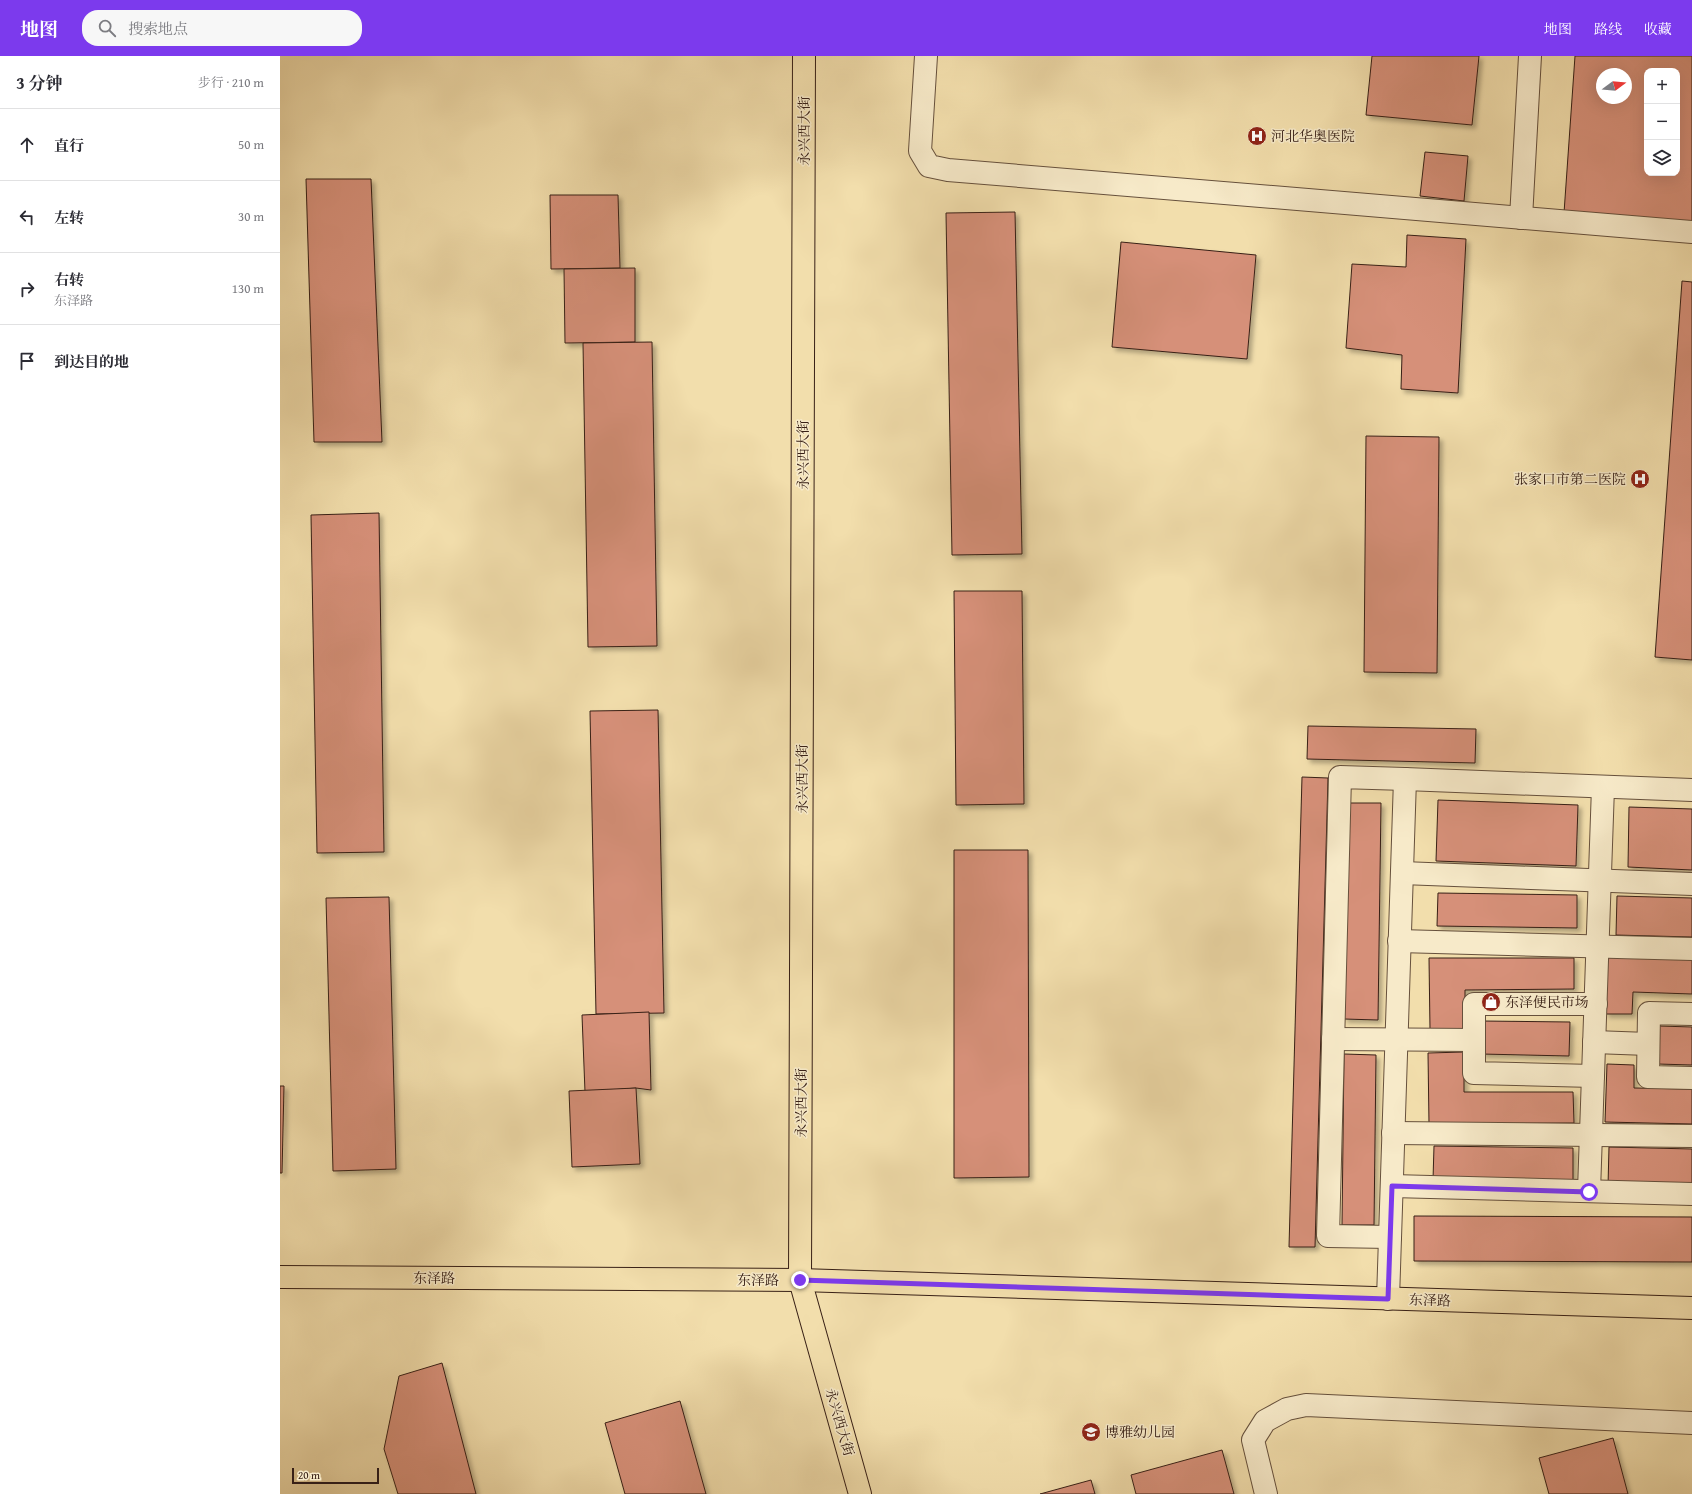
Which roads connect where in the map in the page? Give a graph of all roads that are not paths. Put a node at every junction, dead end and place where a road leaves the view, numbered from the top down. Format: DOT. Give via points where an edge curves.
graph roads {
  1 [pos="804,56"];
  2 [pos="926,56"];
  3 [pos="1530,56"];
  4 [pos="1521,218"];
  5 [pos="1692,232"];
  6 [pos="1405,779"];
  7 [pos="1603,787"];
  8 [pos="1692,790"];
  9 [pos="1402,873"];
  10 [pos="1600,880"];
  11 [pos="1692,884"];
  12 [pos="1399,941"];
  13 [pos="1598,946"];
  14 [pos="1692,949"];
  15 [pos="1596,1004"];
  16 [pos="1692,1014"];
  17 [pos="1333,1039"];
  18 [pos="1396,1040"];
  19 [pos="1474,1040"];
  20 [pos="1594,1042"];
  21 [pos="1648,1044"];
  22 [pos="1593,1076"];
  23 [pos="1692,1078"];
  24 [pos="1393,1133"];
  25 [pos="1591,1134"];
  26 [pos="1692,1136"];
  27 [pos="1392,1186"];
  28 [pos="1589,1192"];
  29 [pos="1692,1194"];
  30 [pos="1390,1237"];
  31 [pos="280,1277"];
  32 [pos="800,1280"];
  33 [pos="1388,1299"];
  34 [pos="1692,1308"];
  35 [pos="1692,1423"];
  36 [pos="860,1494"];
  37 [pos="1266,1494"];
  1 -- 32 [label="main road, 永兴西大街"];
  2 -- 4 [label="street" via="920,151 929,166 948,170"];
  3 -- 4 [label="street"];
  4 -- 5 [label="street"];
  6 -- 7 [label="street"];
  6 -- 9 [label="street"];
  6 -- 17 [label="street" via="1340,777"];
  7 -- 8 [label="street"];
  7 -- 10 [label="street"];
  9 -- 10 [label="street"];
  9 -- 12 [label="street"];
  10 -- 11 [label="street"];
  10 -- 13 [label="street"];
  12 -- 13 [label="street"];
  12 -- 18 [label="street"];
  13 -- 14 [label="street"];
  13 -- 15 [label="street"];
  15 -- 19 [label="street" via="1474,1004"];
  15 -- 20 [label="street"];
  16 -- 21 [label="street" via="1649,1013"];
  17 -- 18 [label="street"];
  17 -- 30 [label="street" via="1328,1236"];
  18 -- 19 [label="street"];
  18 -- 24 [label="street"];
  19 -- 22 [label="street" via="1474,1073"];
  20 -- 21 [label="street"];
  20 -- 22 [label="street"];
  21 -- 23 [label="street" via="1648,1077"];
  22 -- 25 [label="street"];
  24 -- 25 [label="street"];
  24 -- 27 [label="street"];
  25 -- 26 [label="street"];
  25 -- 28 [label="street"];
  27 -- 28 [label="street"];
  27 -- 30 [label="street"];
  28 -- 29 [label="street"];
  30 -- 33 [label="street"];
  31 -- 32 [label="main road, 东泽路"];
  32 -- 33 [label="main road, 东泽路"];
  32 -- 36 [label="main road, 永兴西大街"];
  33 -- 34 [label="main road, 东泽路"];
  35 -- 37 [label="street" via="1306,1405 1287,1409 1265,1421 1253,1440"];
}
